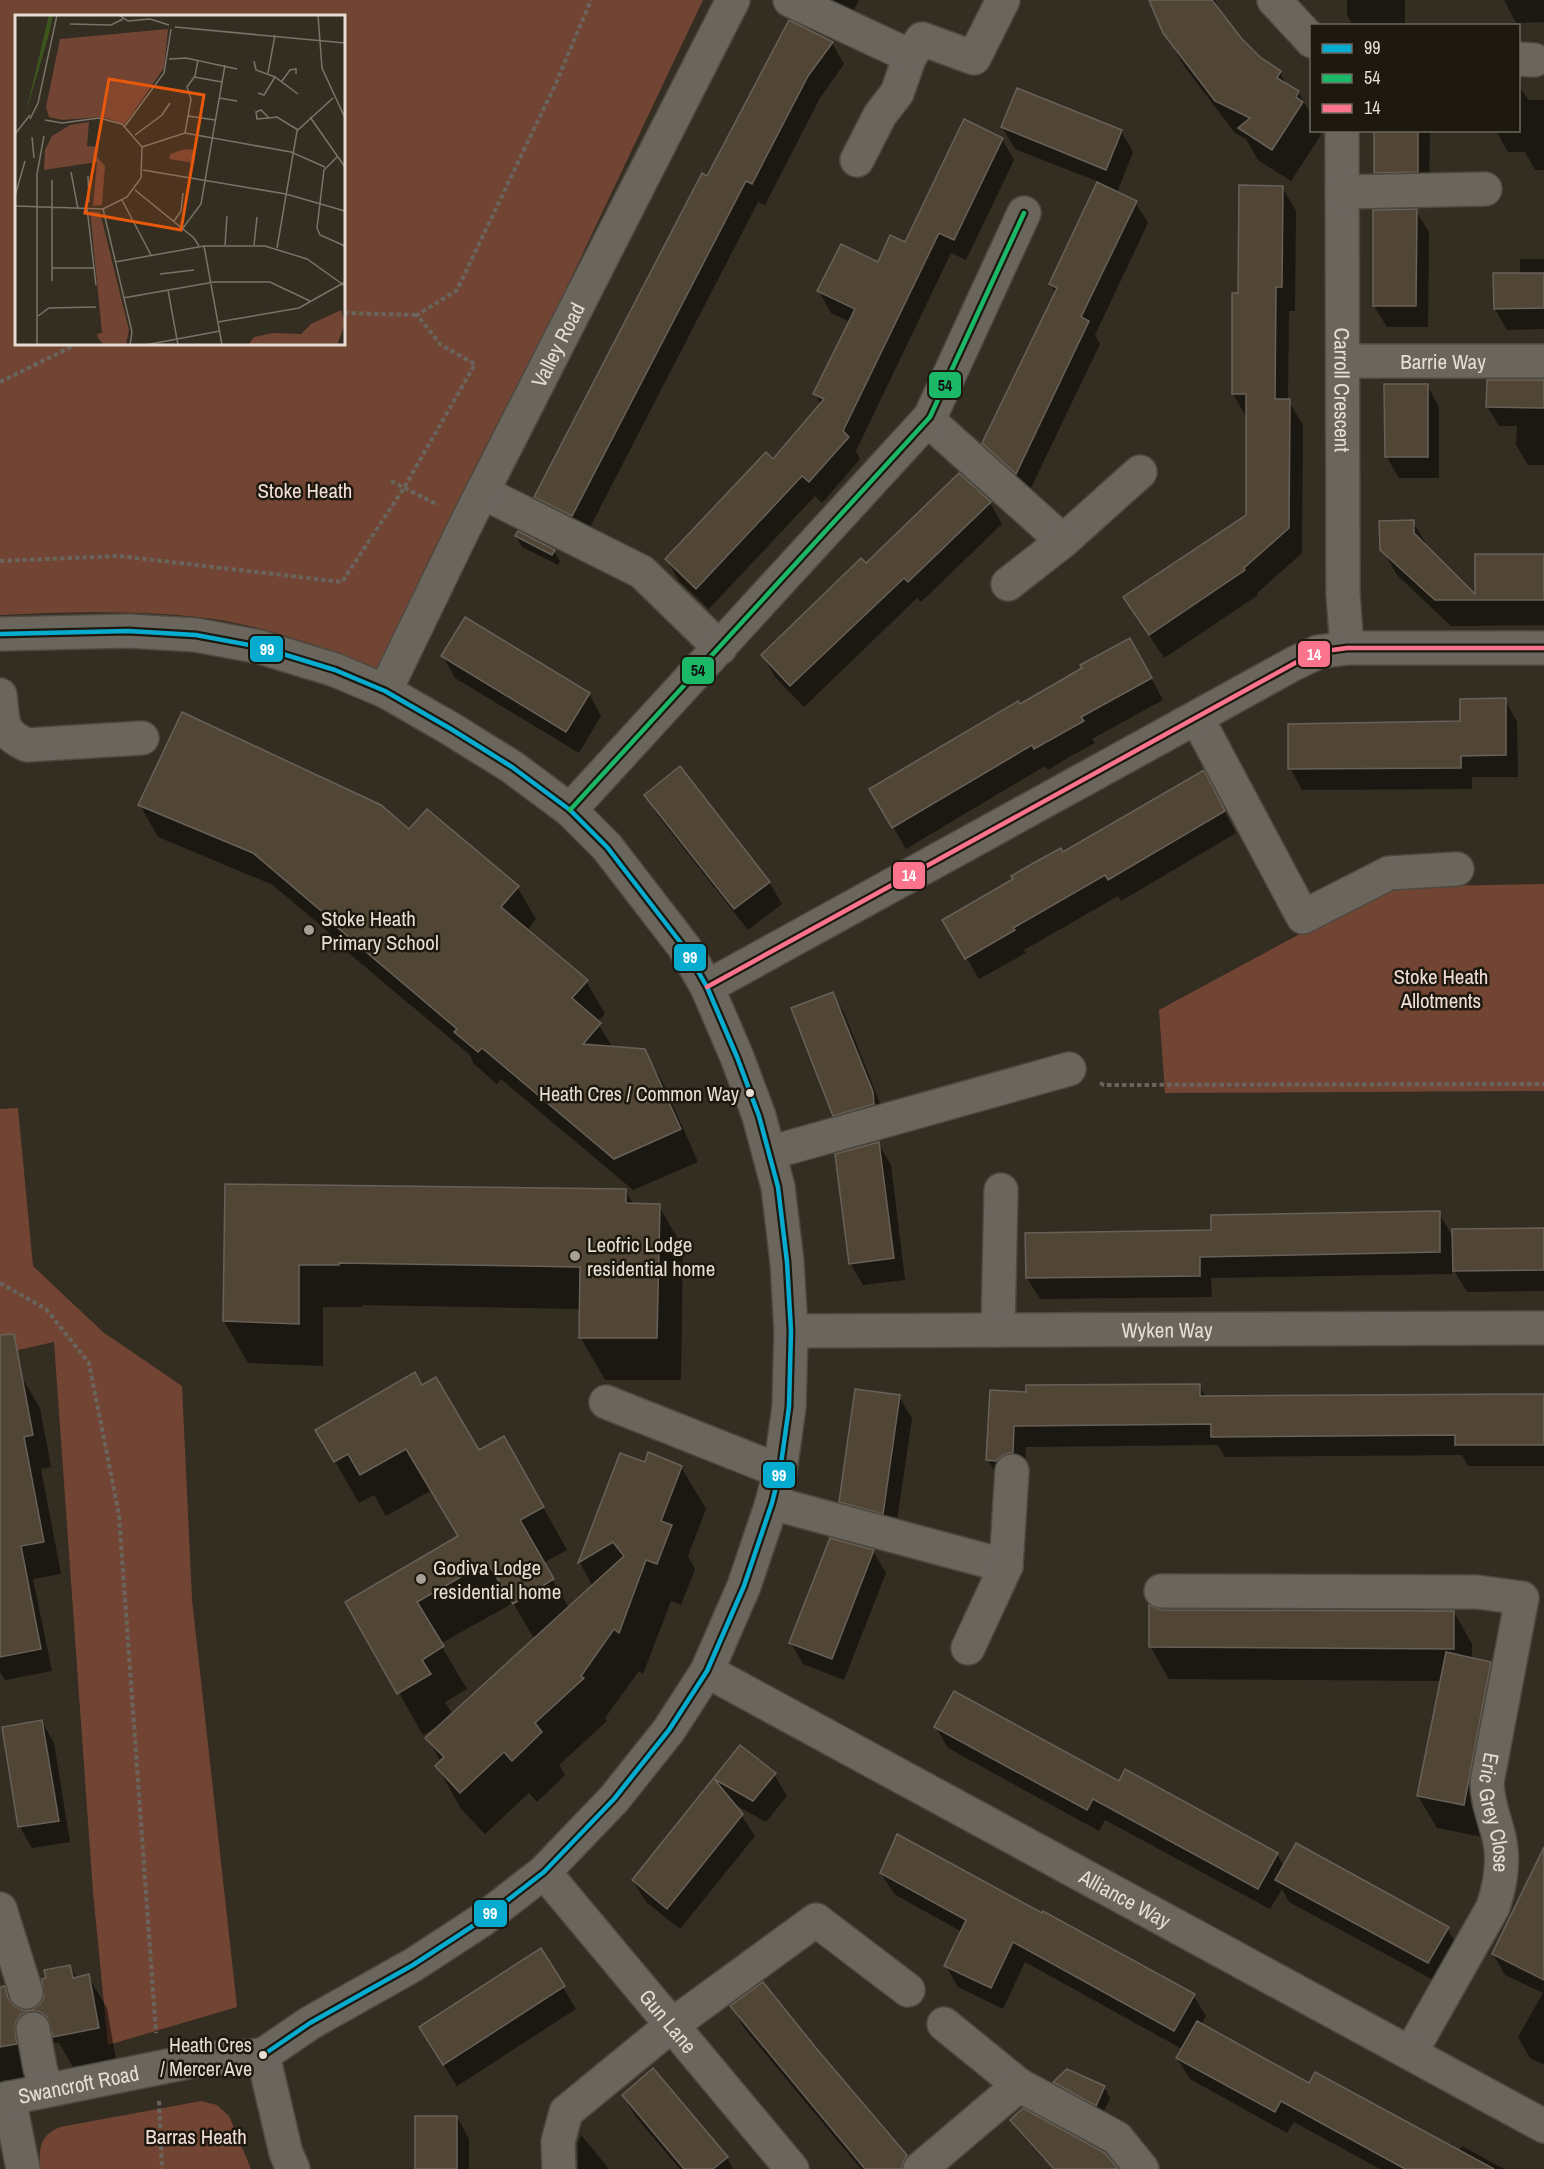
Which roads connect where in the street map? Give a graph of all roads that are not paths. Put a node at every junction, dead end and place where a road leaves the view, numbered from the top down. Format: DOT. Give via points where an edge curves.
graph roads {
  1 [pos="733,0"];
  2 [pos="790,0"];
  3 [pos="1003,0"];
  4 [pos="1274,0"];
  5 [pos="1310,40"];
  6 [pos="910,56"];
  7 [pos="1342,132"];
  8 [pos="857,160"];
  9 [pos="1485,189"];
  10 [pos="1342,192"];
  11 [pos="1024,213"];
  12 [pos="1343,361"];
  13 [pos="1544,361"];
  14 [pos="928,420"];
  15 [pos="1140,472"];
  16 [pos="475,506"];
  17 [pos="1063,541"];
  18 [pos="1008,584"];
  19 [pos="0,634"];
  20 [pos="720,648"];
  21 [pos="1347,648"];
  22 [pos="1544,648"];
  23 [pos="385,691"];
  24 [pos="0,695"];
  25 [pos="1197,718"];
  26 [pos="142,738"];
  27 [pos="570,810"];
  28 [pos="1457,869"];
  29 [pos="707,987"];
  30 [pos="1069,1069"];
  31 [pos="769,1153"];
  32 [pos="1001,1190"];
  33 [pos="1544,1328"];
  34 [pos="998,1330"];
  35 [pos="791,1331"];
  36 [pos="606,1402"];
  37 [pos="780,1471"];
  38 [pos="1012,1471"];
  39 [pos="772,1503"];
  40 [pos="1006,1566"];
  41 [pos="1161,1591"];
  42 [pos="968,1648"];
  43 [pos="707,1671"];
  44 [pos="544,1872"];
  45 [pos="0,1909"];
  46 [pos="908,1990"];
  47 [pos="26,1992"];
  48 [pos="944,2024"];
  49 [pos="672,2025"];
  50 [pos="33,2029"];
  51 [pos="1411,2052"];
  52 [pos="263,2055"];
  53 [pos="1019,2085"];
  54 [pos="47,2090"];
  55 [pos="4,2099"];
  56 [pos="1544,2126"];
  57 [pos="23,2169"];
  58 [pos="294,2169"];
  59 [pos="559,2169"];
  60 [pos="792,2169"];
  61 [pos="920,2169"];
  62 [pos="1142,2169"];
  1 -- 16 [label="street, Valley Road"];
  2 -- 6 [label="street"];
  3 -- 6 [label="street" via="974,58 922,39"];
  4 -- 5 [label="street"];
  6 -- 8 [label="street" via="897,93 880,115"];
  7 -- 10 [label="street, Carroll Crescent"];
  9 -- 10 [label="street"];
  10 -- 12 [label="street, Carroll Crescent"];
  11 -- 14 [label="street"];
  12 -- 13 [label="street, Barrie Way"];
  12 -- 21 [label="street, Carroll Crescent" via="1343,594"];
  14 -- 17 [label="street"];
  14 -- 20 [label="street"];
  15 -- 17 [label="street"];
  16 -- 20 [label="street" via="642,572"];
  16 -- 23 [label="street, Valley Road"];
  17 -- 18 [label="street"];
  19 -- 23 [label="street" via="97,631 196,635 260,647 335,670"];
  20 -- 27 [label="street"];
  21 -- 22 [label="street"];
  21 -- 25 [label="street" via="1318,652"];
  23 -- 27 [label="street" via="512,767"];
  24 -- 26 [label="street" via="3,723 12,738 27,746"];
  25 -- 28 [label="street" via="1303,917 1389,873"];
  25 -- 29 [label="street"];
  27 -- 29 [label="street" via="628,873 684,947"];
  29 -- 31 [label="street" via="745,1077"];
  30 -- 31 [label="street"];
  31 -- 35 [label="street" via="778,1186"];
  32 -- 34 [label="street"];
  33 -- 34 [label="street, Wyken Way"];
  34 -- 35 [label="street, Wyken Way"];
  35 -- 37 [label="street" via="789,1407"];
  36 -- 37 [label="street"];
  37 -- 39 [label="street"];
  38 -- 40 [label="street"];
  39 -- 40 [label="street"];
  39 -- 43 [label="street" via="744,1586"];
  40 -- 42 [label="street"];
  41 -- 51 [label="street, Eric Grey Close" via="1477,1592 1521,1598 1487,1782 1500,1841 1501,1874 1493,1907"];
  43 -- 44 [label="street" via="669,1730 614,1799"];
  43 -- 51 [label="street, Alliance Way"];
  44 -- 49 [label="street, Gun Lane"];
  44 -- 52 [label="street" via="423,1959 310,2023"];
  45 -- 47 [label="street"];
  46 -- 49 [label="street" via="816,1920"];
  48 -- 53 [label="street"];
  49 -- 59 [label="street" via="566,2112 558,2142"];
  49 -- 60 [label="street, Gun Lane"];
  50 -- 54 [label="street"];
  51 -- 56 [label="street, Alliance Way"];
  52 -- 54 [label="street, Swancroft Road" via="202,2059"];
  52 -- 58 [label="street" via="286,2153"];
  53 -- 61 [label="street"];
  53 -- 62 [label="street" via="1117,2138"];
  54 -- 55 [label="street, Swancroft Road"];
  55 -- 57 [label="street"];
}
